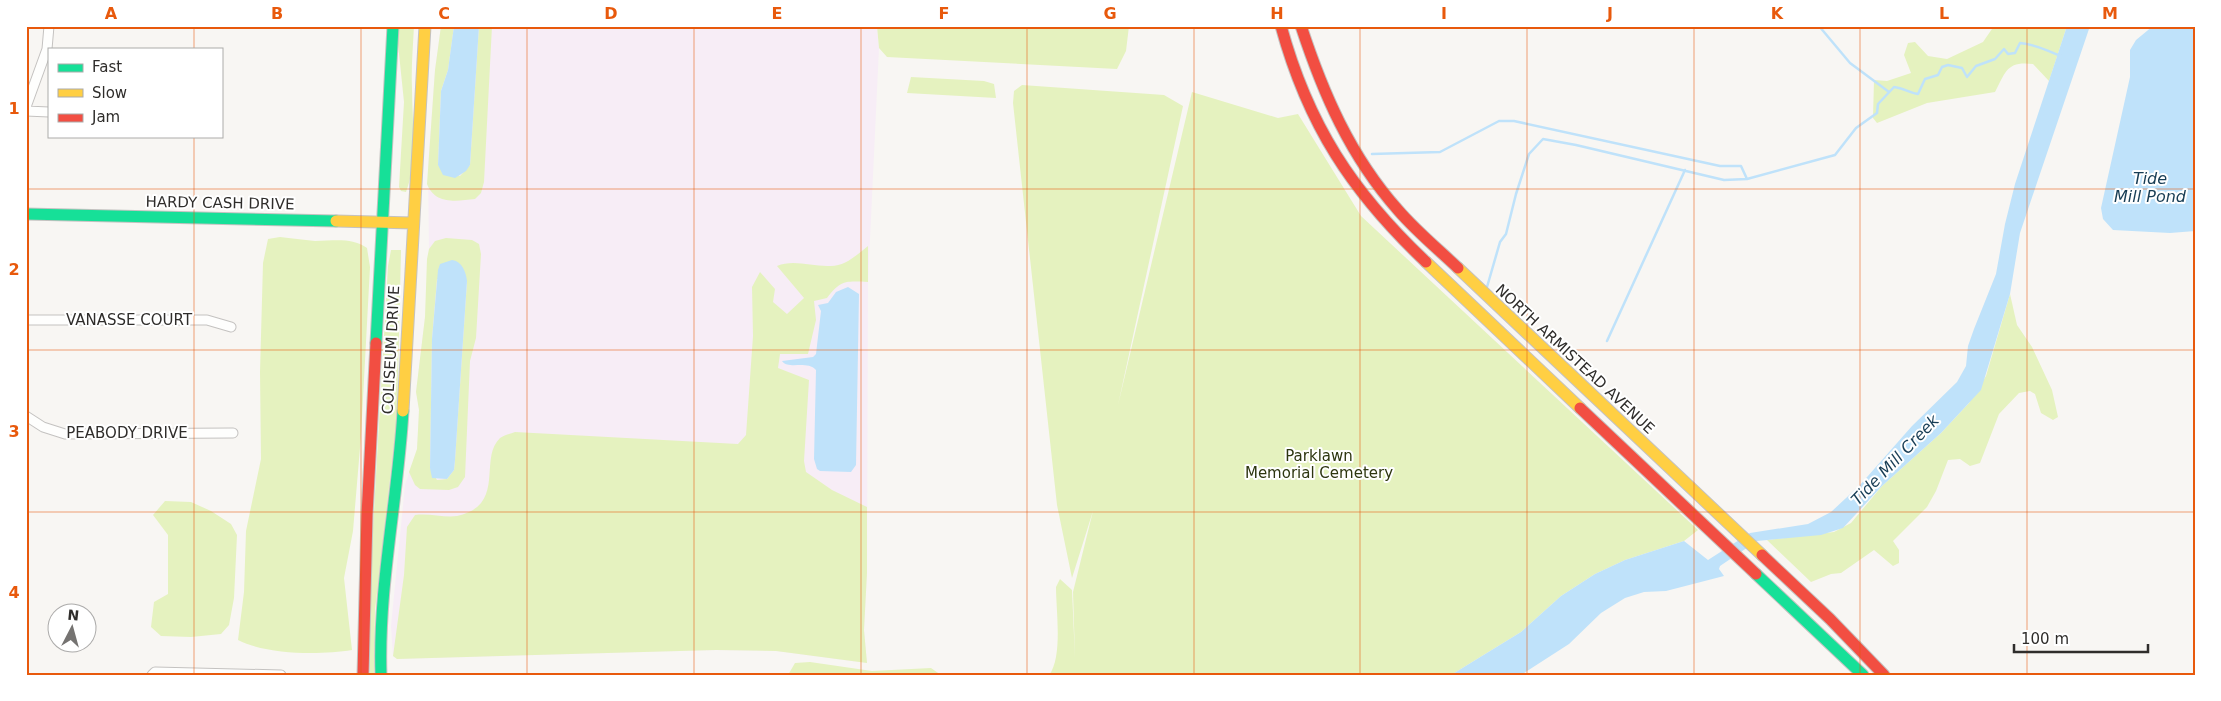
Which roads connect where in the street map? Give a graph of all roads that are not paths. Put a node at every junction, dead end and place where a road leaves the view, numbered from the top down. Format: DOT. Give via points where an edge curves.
graph roads {
  1 [pos="50,26"];
  2 [pos="393,26"];
  3 [pos="418,26"];
  4 [pos="425,26"];
  5 [pos="1280,26"];
  6 [pos="1301,26"];
  7 [pos="26,107"];
  8 [pos="26,111"];
  9 [pos="48,112"];
  10 [pos="420,132"];
  11 [pos="26,214"];
  12 [pos="383,223"];
  13 [pos="414,223"];
  14 [pos="26,320"];
  15 [pos="231,327"];
  16 [pos="26,416"];
  17 [pos="233,433"];
  18 [pos="152,675"];
  19 [pos="281,675"];
  20 [pos="363,675"];
  21 [pos="381,675"];
  22 [pos="1863,675"];
  23 [pos="1884,675"];
  1 -- 7 [label="street" via="47,50"];
  2 -- 12 [label="street, COLISEUM DRIVE"];
  3 -- 10 [label="street" via="416,63"];
  4 -- 10 [label="street, COLISEUM DRIVE"];
  5 -- 22 [label="street, NORTH ARMISTEAD AVENUE" via="1305,96 1329,145 1366,199 1413,250"];
  6 -- 23 [label="street, NORTH ARMISTEAD AVENUE" via="1345,139 1377,188 1431,245 1848,636"];
  8 -- 9 [label="street"];
  10 -- 13 [label="street, COLISEUM DRIVE"];
  11 -- 12 [label="street, HARDY CASH DRIVE"];
  12 -- 13 [label="street, HARDY CASH DRIVE"];
  12 -- 20 [label="street, COLISEUM DRIVE" via="367,515"];
  13 -- 21 [label="street, COLISEUM DRIVE" via="401,441 380,643"];
  14 -- 15 [label="street, VANASSE COURT" via="207,320"];
  16 -- 17 [label="street, PEABODY DRIVE" via="43,427 65,434"];
  18 -- 19 [label="street" via="155,672"];
}
